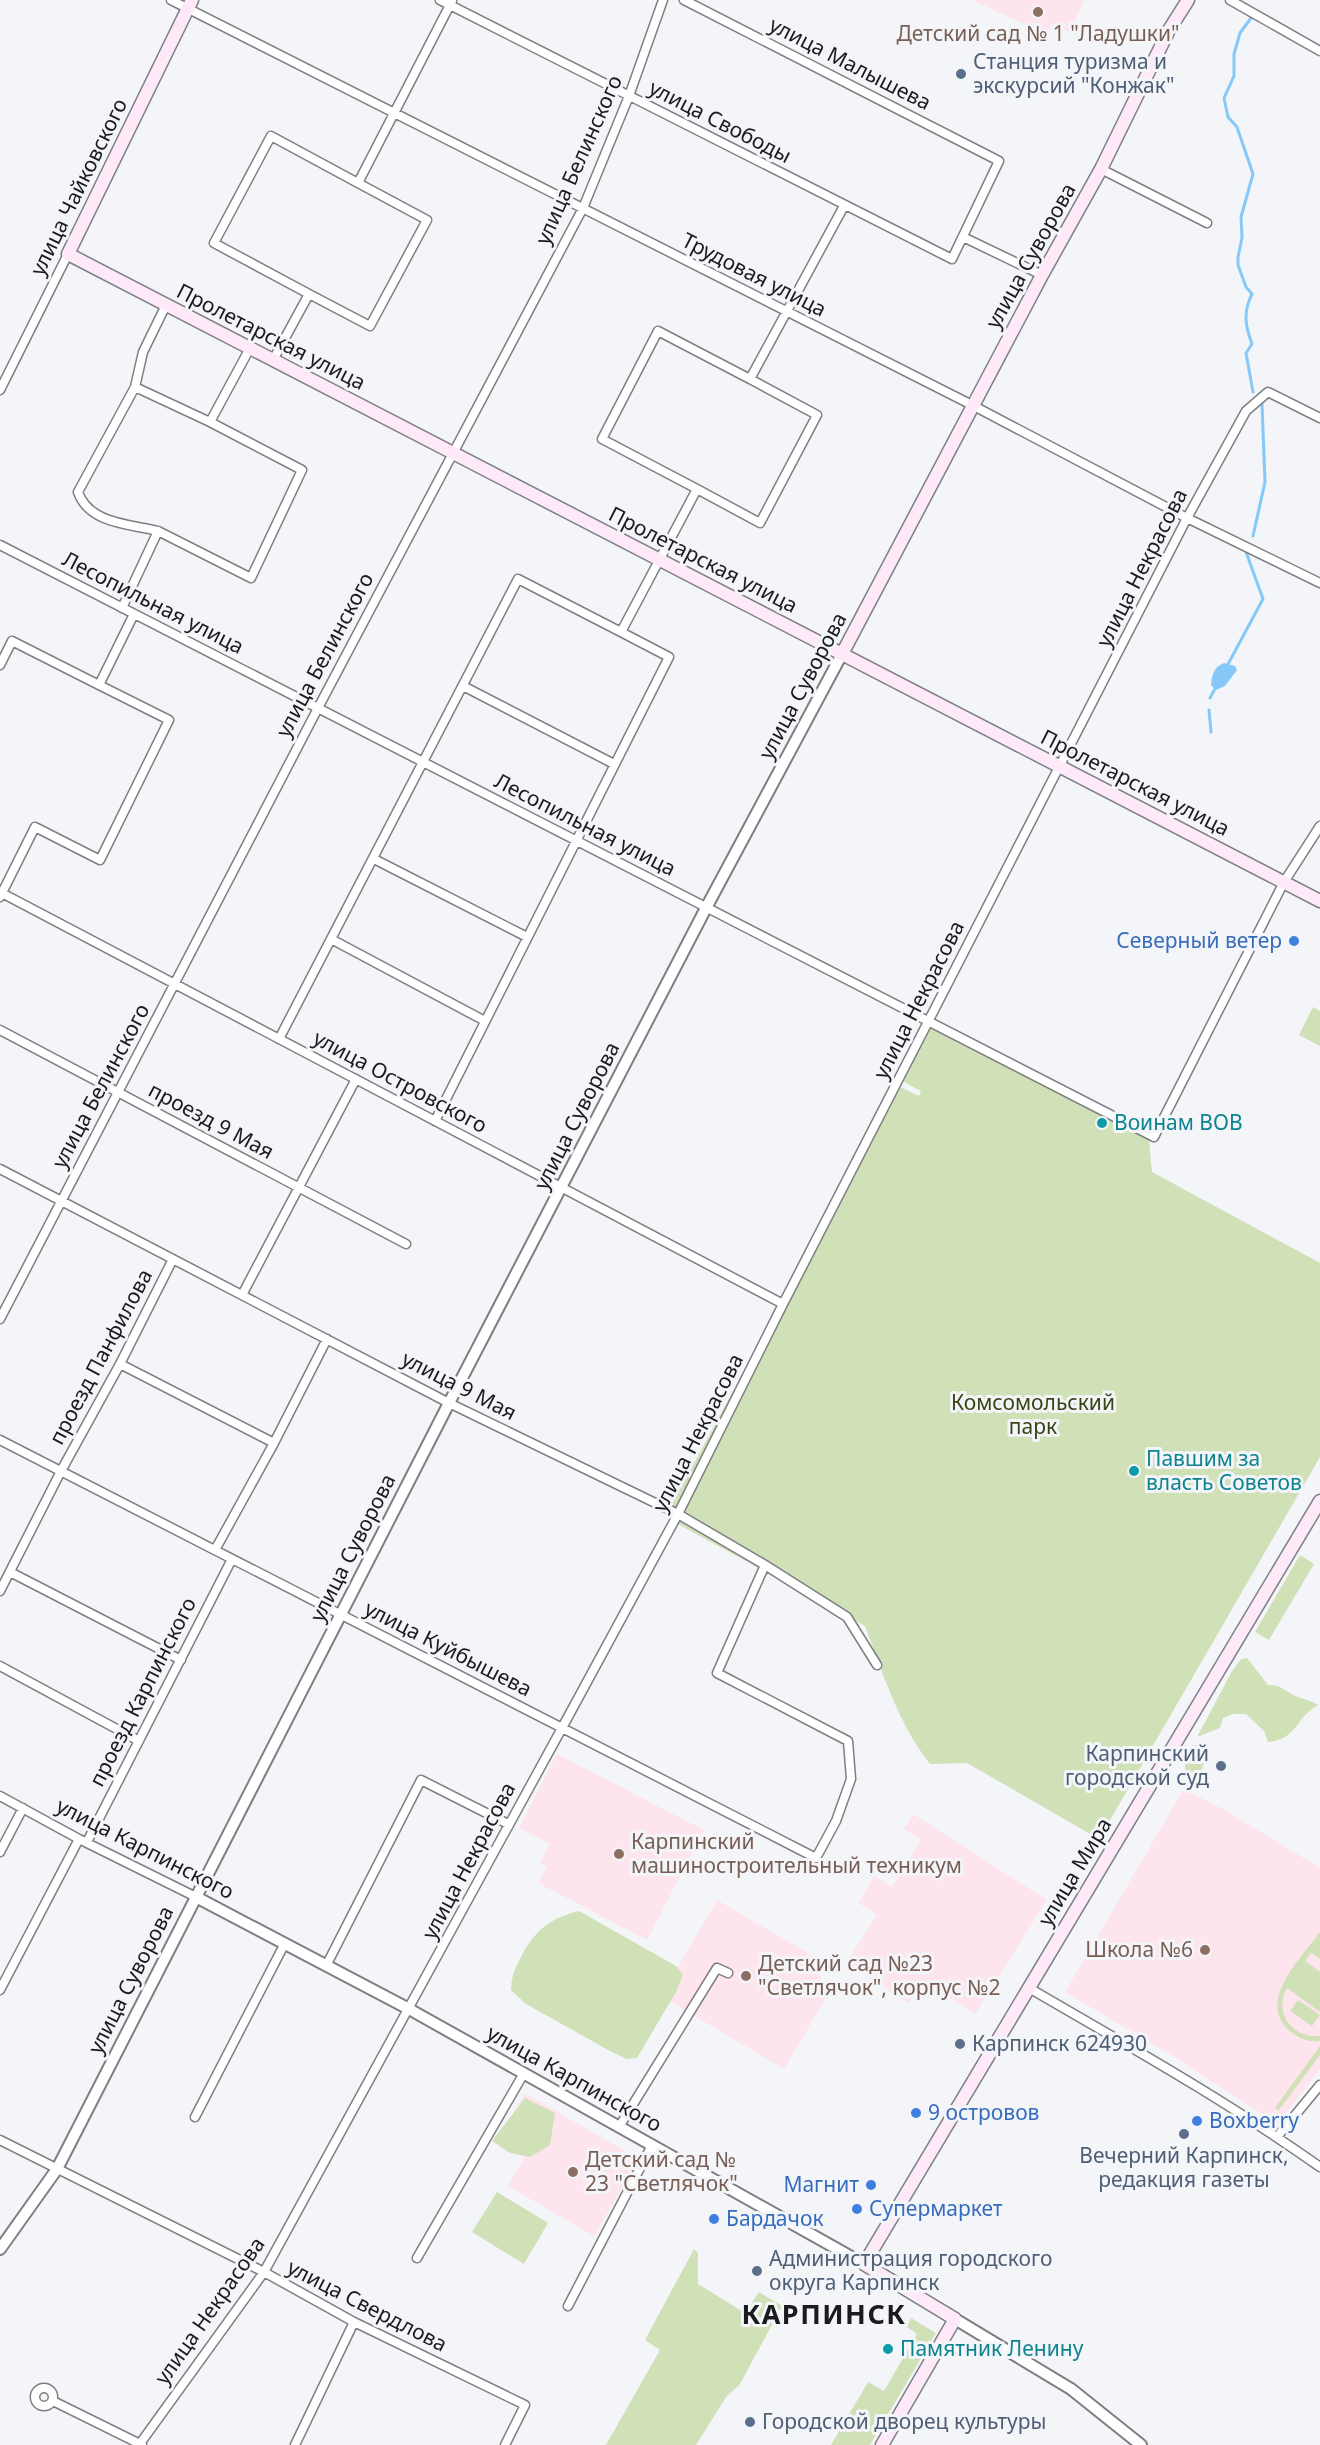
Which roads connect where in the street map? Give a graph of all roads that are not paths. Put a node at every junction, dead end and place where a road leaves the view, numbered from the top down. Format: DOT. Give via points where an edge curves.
graph roads {
  1 [pos="171,0"];
  2 [pos="440,0"];
  3 [pos="663,0"];
  4 [pos="684,0"];
  5 [pos="1188,0"];
  6 [pos="1230,0"];
  7 [pos="451,2"];
  8 [pos="190,4"];
  9 [pos="1320,51"];
  10 [pos="629,96"];
  11 [pos="396,113"];
  12 [pos="1101,169"];
  13 [pos="358,183"];
  14 [pos="844,206"];
  15 [pos="583,208"];
  16 [pos="1207,223"];
  17 [pos="963,237"];
  18 [pos="68,254"];
  19 [pos="1042,274"];
  20 [pos="309,294"];
  21 [pos="166,305"];
  22 [pos="786,311"];
  23 [pos="250,348"];
  24 [pos="273,360"];
  25 [pos="750,379"];
  26 [pos="135,387"];
  27 [pos="0,390"];
  28 [pos="972,405"];
  29 [pos="1319,415"];
  30 [pos="210,422"];
  31 [pos="453,453"];
  32 [pos="697,489"];
  33 [pos="1187,518"];
  34 [pos="158,531"];
  35 [pos="0,545"];
  36 [pos="658,559"];
  37 [pos="1320,583"];
  38 [pos="122,608"];
  39 [pos="134,614"];
  40 [pos="621,632"];
  41 [pos="842,654"];
  42 [pos="0,665"];
  43 [pos="99,685"];
  44 [pos="463,686"];
  45 [pos="318,708"];
  46 [pos="424,763"];
  47 [pos="615,764"];
  48 [pos="1060,767"];
  49 [pos="1320,826"];
  50 [pos="575,840"];
  51 [pos="374,859"];
  52 [pos="1284,882"];
  53 [pos="1,894"];
  54 [pos="1320,901"];
  55 [pos="706,908"];
  56 [pos="527,937"];
  57 [pos="332,939"];
  58 [pos="176,984"];
  59 [pos="928,1021"];
  60 [pos="484,1022"];
  61 [pos="0,1030"];
  62 [pos="279,1039"];
  63 [pos="356,1079"];
  64 [pos="119,1093"];
  65 [pos="435,1120"];
  66 [pos="0,1168"];
  67 [pos="299,1188"];
  68 [pos="562,1188"];
  69 [pos="61,1200"];
  70 [pos="406,1244"];
  71 [pos="174,1259"];
  72 [pos="242,1295"];
  73 [pos="783,1304"];
  74 [pos="0,1319"];
  75 [pos="327,1339"];
  76 [pos="120,1364"];
  77 [pos="449,1403"];
  78 [pos="0,1440"];
  79 [pos="274,1443"];
  80 [pos="61,1471"];
  81 [pos="1320,1501"];
  82 [pos="678,1514"];
  83 [pos="215,1550"];
  84 [pos="232,1559"];
  85 [pos="765,1565"];
  86 [pos="10,1572"];
  87 [pos="0,1591"];
  88 [pos="341,1615"];
  89 [pos="181,1660"];
  90 [pos="877,1665"];
  91 [pos="0,1666"];
  92 [pos="562,1728"];
  93 [pos="140,1741"];
  94 [pos="0,1796"];
  95 [pos="23,1808"];
  96 [pos="508,1824"];
  97 [pos="83,1840"];
  98 [pos="0,1852"];
  99 [pos="196,1896"];
  100 [pos="284,1945"];
  101 [pos="326,1966"];
  102 [pos="728,1973"];
  103 [pos="1029,1988"];
  104 [pos="0,1990"];
  105 [pos="409,2009"];
  106 [pos="524,2073"];
  107 [pos="1320,2085"];
  108 [pos="195,2117"];
  109 [pos="620,2127"];
  110 [pos="1278,2137"];
  111 [pos="0,2140"];
  112 [pos="652,2145"];
  113 [pos="1320,2167"];
  114 [pos="57,2169"];
  115 [pos="0,2249"];
  116 [pos="417,2258"];
  117 [pos="864,2264"];
  118 [pos="264,2272"];
  119 [pos="568,2306"];
  120 [pos="955,2319"];
  121 [pos="354,2322"];
  122 [pos="53,2401"];
  123 [pos="510,2443"];
  124 [pos="140,2445"];
  125 [pos="295,2445"];
  126 [pos="882,2445"];
  127 [pos="1141,2445"];
  1 -- 8 [label="street, Трудовая улица"];
  2 -- 7 [label="street, улица Свободы"];
  3 -- 10 [label="street, улица Белинского"];
  4 -- 17 [label="street, улица Малышева" via="999,161"];
  5 -- 12 [label="main road, улица Суворова" via="1169,30"];
  6 -- 9 [label="street"];
  7 -- 10 [label="street, улица Свободы"];
  7 -- 11 [label="street"];
  8 -- 11 [label="street, Трудовая улица"];
  8 -- 18 [label="main road, улица Чайковского"];
  10 -- 14 [label="street, улица Свободы"];
  10 -- 15 [label="street, улица Белинского"];
  11 -- 13 [label="street"];
  11 -- 15 [label="street, Трудовая улица"];
  12 -- 16 [label="street"];
  12 -- 19 [label="main road, улица Суворова"];
  13 -- 20 [label="street" via="427,220 370,326"];
  13 -- 20 [label="street" via="271,136 214,243"];
  14 -- 17 [label="street, улица Свободы" via="952,260"];
  14 -- 22 [label="street"];
  15 -- 22 [label="street, Трудовая улица"];
  15 -- 31 [label="street, улица Белинского"];
  17 -- 19 [label="street"];
  18 -- 21 [label="main road, Пролетарская улица"];
  18 -- 27 [label="street, улица Чайковского"];
  19 -- 28 [label="main road, улица Суворова"];
  20 -- 24 [label="street"];
  21 -- 23 [label="main road, Пролетарская улица"];
  21 -- 26 [label="street" via="143,352"];
  22 -- 25 [label="street"];
  22 -- 28 [label="street, Трудовая улица"];
  23 -- 24 [label="main road, Пролетарская улица"];
  23 -- 30 [label="street"];
  24 -- 31 [label="main road, Пролетарская улица"];
  25 -- 32 [label="street" via="817,415 760,523"];
  25 -- 32 [label="street" via="658,331 602,439"];
  26 -- 30 [label="street"];
  26 -- 34 [label="street" via="78,492 91,513"];
  28 -- 33 [label="street, Трудовая улица"];
  28 -- 41 [label="main road, улица Суворова"];
  29 -- 33 [label="street, улица Некрасова" via="1268,392 1246,411"];
  30 -- 34 [label="street" via="302,470 251,578"];
  31 -- 36 [label="main road, Пролетарская улица"];
  31 -- 45 [label="street, улица Белинского"];
  32 -- 36 [label="street"];
  33 -- 37 [label="street, Трудовая улица"];
  33 -- 48 [label="street, улица Некрасова"];
  34 -- 38 [label="street"];
  35 -- 38 [label="street, Лесопильная улица"];
  36 -- 40 [label="street"];
  36 -- 41 [label="main road, Пролетарская улица"];
  38 -- 39 [label="street, Лесопильная улица"];
  39 -- 43 [label="street"];
  39 -- 45 [label="street, Лесопильная улица"];
  40 -- 44 [label="street" via="518,579"];
  40 -- 47 [label="street" via="669,657"];
  41 -- 48 [label="main road, Пролетарская улица"];
  41 -- 55 [label="street, улица Суворова"];
  42 -- 43 [label="street" via="12,641"];
  43 -- 53 [label="street" via="169,720 100,860 35,827"];
  44 -- 46 [label="street"];
  44 -- 47 [label="street"];
  45 -- 46 [label="street, Лесопильная улица"];
  45 -- 58 [label="street, улица Белинского"];
  46 -- 50 [label="street, Лесопильная улица"];
  46 -- 51 [label="street"];
  47 -- 50 [label="street"];
  48 -- 52 [label="main road, Пролетарская улица"];
  48 -- 59 [label="street, улица Некрасова"];
  49 -- 52 [label="street"];
  50 -- 55 [label="street, Лесопильная улица"];
  50 -- 56 [label="street"];
  51 -- 56 [label="street"];
  51 -- 57 [label="street"];
  52 -- 54 [label="main road, Пролетарская улица"];
  52 -- 59 [label="street, Лесопильная улица" via="1154,1137"];
  53 -- 58 [label="street, улица Островского"];
  55 -- 59 [label="street, Лесопильная улица"];
  55 -- 68 [label="street, улица Суворова"];
  56 -- 60 [label="street"];
  57 -- 60 [label="street"];
  57 -- 62 [label="street"];
  58 -- 62 [label="street, улица Островского"];
  58 -- 64 [label="street, улица Белинского"];
  59 -- 73 [label="street, улица Некрасова"];
  60 -- 65 [label="street"];
  61 -- 64 [label="street, проезд 9 Мая"];
  62 -- 63 [label="street, улица Островского"];
  63 -- 65 [label="street, улица Островского"];
  63 -- 67 [label="street"];
  64 -- 67 [label="street, проезд 9 Мая"];
  64 -- 69 [label="street, улица Белинского"];
  65 -- 68 [label="street, улица Островского"];
  66 -- 69 [label="street, улица 9 Мая"];
  67 -- 70 [label="street, проезд 9 Мая"];
  67 -- 72 [label="street"];
  68 -- 73 [label="street, улица Островского"];
  68 -- 77 [label="street, улица Суворова"];
  69 -- 71 [label="street, улица 9 Мая"];
  69 -- 74 [label="street, улица Белинского"];
  71 -- 72 [label="street, улица 9 Мая"];
  71 -- 76 [label="street, проезд Панфилова"];
  72 -- 75 [label="street, улица 9 Мая"];
  73 -- 82 [label="street, улица Некрасова"];
  75 -- 77 [label="street, улица 9 Мая"];
  75 -- 79 [label="street"];
  76 -- 79 [label="street"];
  76 -- 80 [label="street, проезд Панфилова"];
  77 -- 82 [label="street, улица 9 Мая"];
  77 -- 88 [label="street, улица Суворова"];
  78 -- 80 [label="street, улица Куйбышева"];
  79 -- 83 [label="street"];
  80 -- 83 [label="street, улица Куйбышева"];
  80 -- 86 [label="street"];
  81 -- 103 [label="main road, улица Мира"];
  82 -- 85 [label="street, улица 9 Мая"];
  82 -- 92 [label="street, улица Некрасова"];
  83 -- 84 [label="street, улица Куйбышева"];
  84 -- 88 [label="street, улица Куйбышева"];
  84 -- 89 [label="street, проезд Карпинского"];
  85 -- 90 [label="street, улица 9 Мая" via="847,1617"];
  85 -- 92 [label="street, улица Куйбышева" via="717,1672 848,1741 851,1779 836,1821 816,1858"];
  86 -- 87 [label="street"];
  86 -- 89 [label="street"];
  88 -- 92 [label="street, улица Куйбышева"];
  88 -- 99 [label="street, улица Суворова"];
  89 -- 93 [label="street, проезд Карпинского"];
  91 -- 93 [label="street"];
  92 -- 96 [label="street, улица Некрасова"];
  93 -- 97 [label="street, проезд Карпинского"];
  94 -- 95 [label="street, улица Карпинского"];
  95 -- 97 [label="street, улица Карпинского"];
  95 -- 98 [label="street"];
  96 -- 101 [label="street" via="421,1780"];
  96 -- 105 [label="street, улица Некрасова"];
  97 -- 99 [label="street, улица Карпинского"];
  97 -- 104 [label="street, проезд Карпинского"];
  99 -- 100 [label="street, улица Карпинского"];
  99 -- 114 [label="street, улица Суворова"];
  100 -- 101 [label="street, улица Карпинского"];
  100 -- 108 [label="street"];
  101 -- 105 [label="street, улица Карпинского"];
  102 -- 109 [label="street" via="717,1968"];
  103 -- 110 [label="street"];
  103 -- 117 [label="main road, улица Мира"];
  105 -- 106 [label="street, улица Карпинского"];
  105 -- 118 [label="street, улица Некрасова"];
  106 -- 109 [label="street, улица Карпинского"];
  106 -- 116 [label="street"];
  107 -- 110 [label="street"];
  109 -- 112 [label="street, улица Карпинского"];
  110 -- 113 [label="street"];
  111 -- 114 [label="street, улица Свердлова"];
  112 -- 117 [label="street, улица Карпинского"];
  112 -- 119 [label="street"];
  114 -- 115 [label="street, улица Суворова"];
  114 -- 118 [label="street, улица Свердлова"];
  117 -- 120 [label="main road, улица Карпинского"];
  118 -- 121 [label="street, улица Свердлова"];
  118 -- 124 [label="street, улица Некрасова"];
  120 -- 126 [label="main road"];
  120 -- 127 [label="street, улица Карпинского" via="1071,2389"];
  121 -- 123 [label="street, улица Свердлова" via="525,2405"];
  121 -- 125 [label="street"];
  122 -- 124 [label="street"];
}
